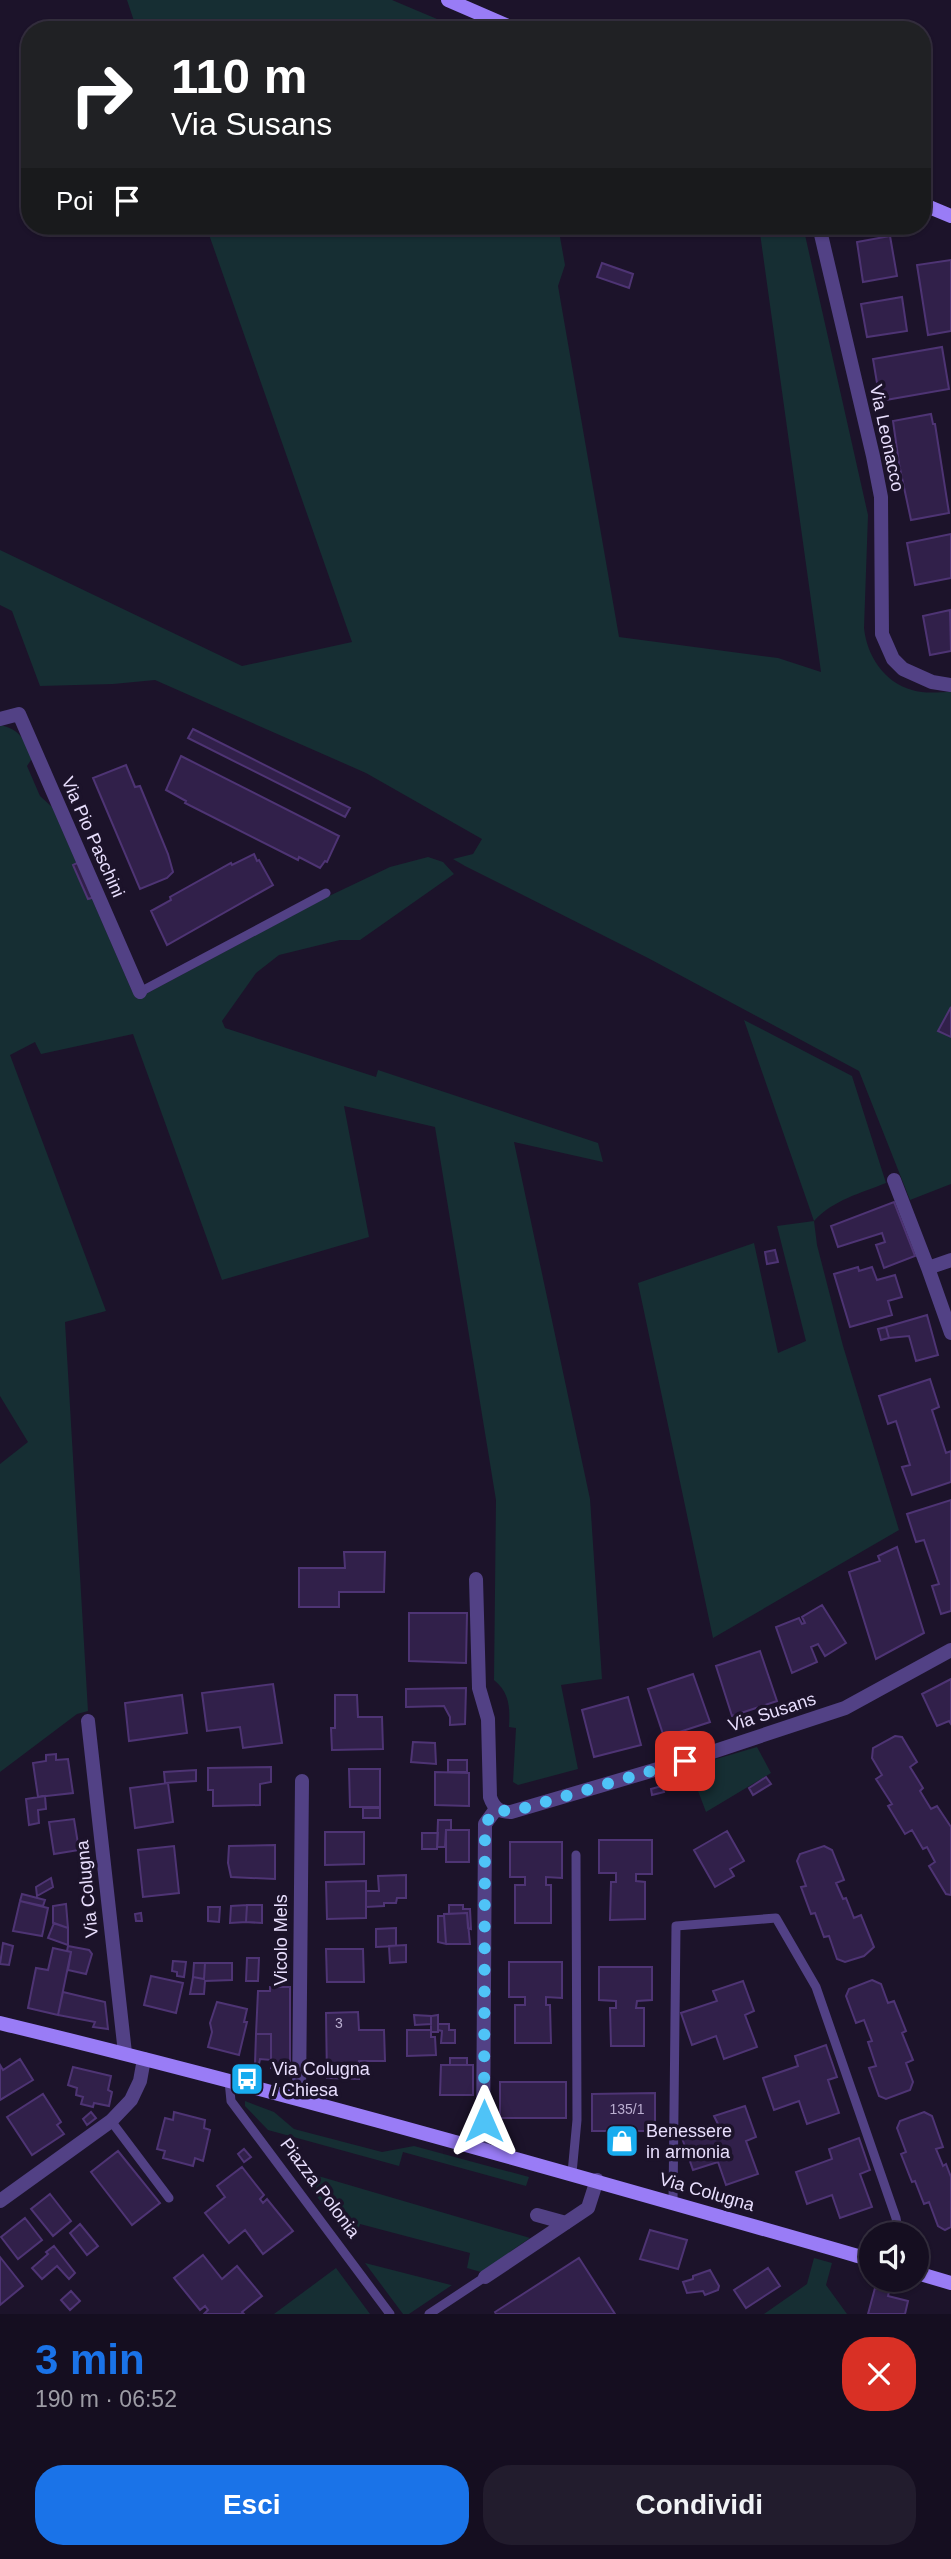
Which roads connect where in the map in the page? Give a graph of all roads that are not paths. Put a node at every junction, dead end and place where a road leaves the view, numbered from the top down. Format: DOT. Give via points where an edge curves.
graph roads {
  1 [pos="448,0"];
  2 [pos="465,4"];
  3 [pos="499,21"];
  4 [pos="931,208"];
  5 [pos="951,216"];
  6 [pos="821,235"];
  7 [pos="951,685"];
  8 [pos="0,719"];
  9 [pos="326,893"];
  10 [pos="140,992"];
  11 [pos="894,1180"];
  12 [pos="951,1260"];
  13 [pos="928,1268"];
  14 [pos="951,1333"];
  15 [pos="476,1578"];
  16 [pos="951,1650"];
  17 [pos="88,1721"];
  18 [pos="302,1781"];
  19 [pos="496,1809"];
  20 [pos="576,1855"];
  21 [pos="0,2023"];
  22 [pos="125,2053"];
  23 [pos="144,2059"];
  24 [pos="229,2081"];
  25 [pos="299,2099"];
  26 [pos="111,2121"];
  27 [pos="483,2148"];
  28 [pos="572,2173"];
  29 [pos="597,2180"];
  30 [pos="169,2197"];
  31 [pos="0,2201"];
  32 [pos="673,2202"];
  33 [pos="537,2215"];
  34 [pos="897,2222"];
  35 [pos="566,2223"];
  36 [pos="859,2256"];
  37 [pos="929,2277"];
  38 [pos="480,2280"];
  39 [pos="951,2283"];
  40 [pos="441,2311"];
  41 [pos="390,2314"];
  42 [pos="429,2314"];
  1 -- 2 [label="street"];
  2 -- 3 [label="street"];
  4 -- 5 [label="street"];
  6 -- 7 [label="street, Via Leonacco" via="878,478 886,647 892,659 915,676"];
  8 -- 10 [label="street, Via Pio Paschini" via="19,714"];
  9 -- 10 [label="lane"];
  11 -- 13 [label="street"];
  12 -- 13 [label="street"];
  13 -- 14 [label="street"];
  15 -- 19 [label="street" via="479,1688 488,1719 490,1797"];
  16 -- 19 [label="street, Via Susans" via="845,1708 511,1812"];
  17 -- 22 [label="street, Via Colugna"];
  18 -- 25 [label="street, Vicolo Mels"];
  19 -- 27 [label="street" via="485,1824"];
  20 -- 28 [label="lane" via="577,2120"];
  21 -- 22 [label="street, Via Colugna"];
  22 -- 23 [label="street, Via Colugna"];
  23 -- 24 [label="street, Via Colugna"];
  23 -- 26 [label="street" via="141,2081 131,2100"];
  24 -- 25 [label="street, Via Colugna"];
  24 -- 41 [label="lane, Piazza Polonia" via="231,2101"];
  25 -- 27 [label="street, Via Colugna"];
  26 -- 30 [label="lane"];
  26 -- 31 [label="street"];
  27 -- 28 [label="street, Via Colugna"];
  28 -- 29 [label="street, Via Colugna"];
  29 -- 32 [label="street, Via Colugna"];
  29 -- 35 [label="street" via="588,2208"];
  32 -- 34 [label="lane" via="676,1926 776,1917 816,1987"];
  32 -- 36 [label="street, Via Colugna"];
  33 -- 35 [label="street"];
  35 -- 38 [label="street"];
  37 -- 39 [label="street"];
  38 -- 40 [label="lane"];
  40 -- 42 [label="lane"];
}
